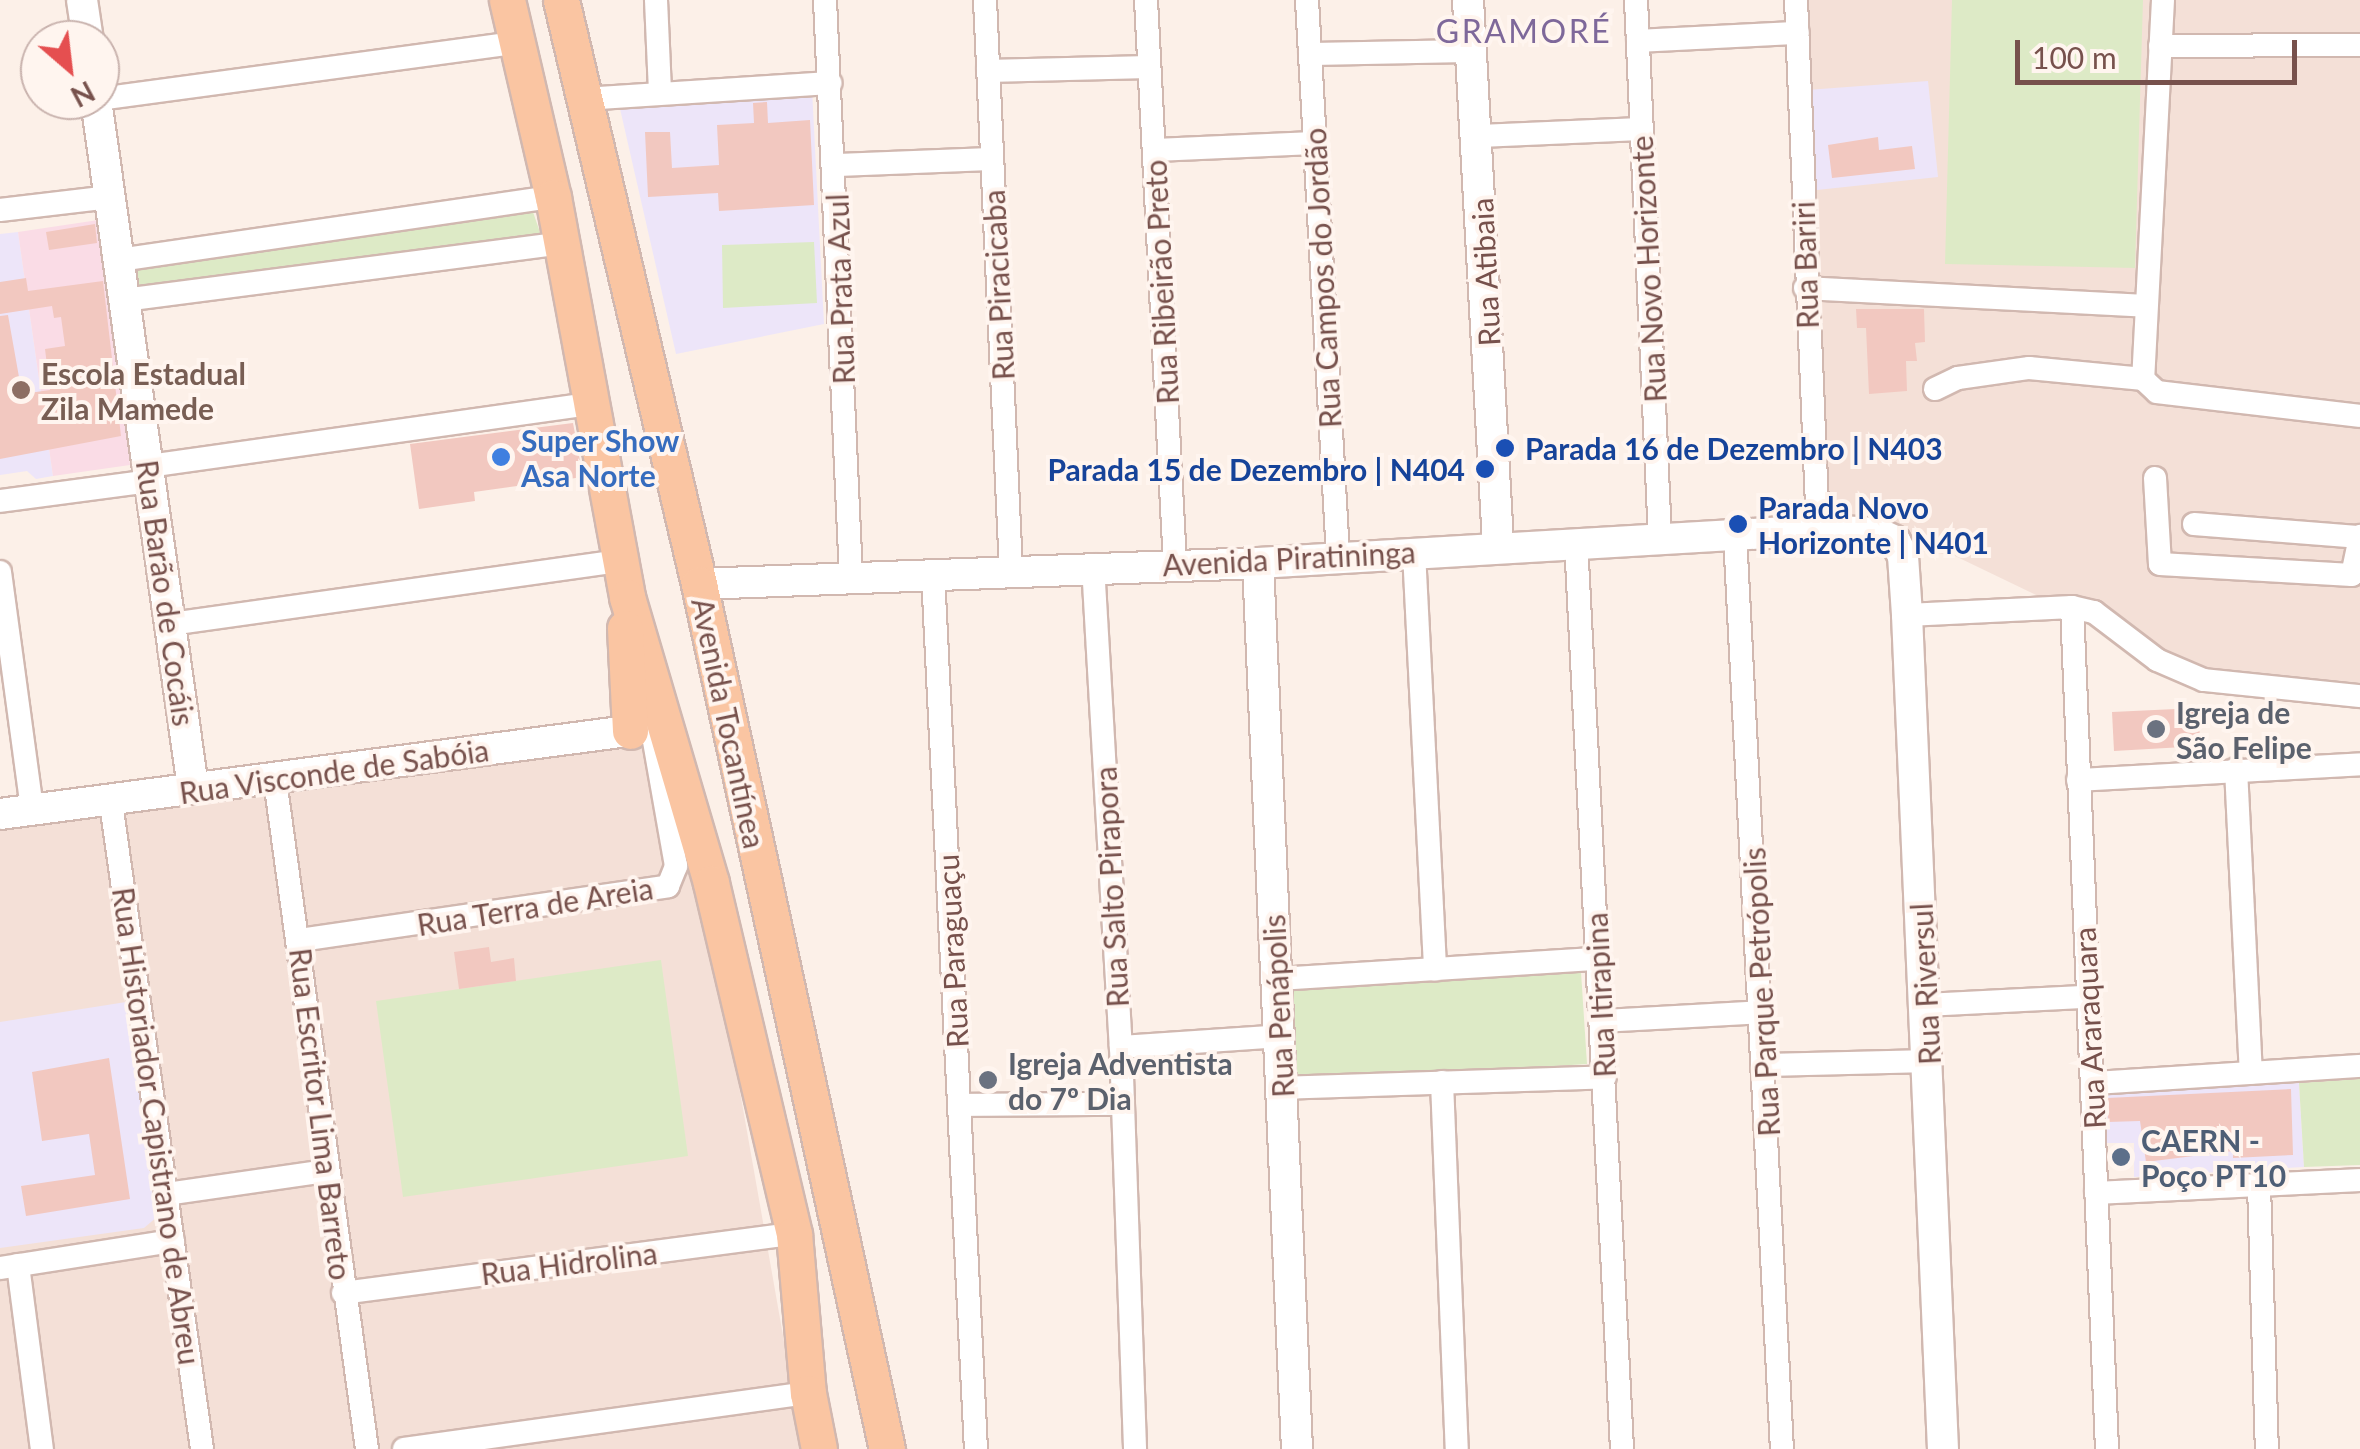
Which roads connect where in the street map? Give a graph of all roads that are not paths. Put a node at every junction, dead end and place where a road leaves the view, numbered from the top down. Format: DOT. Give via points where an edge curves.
graph roads {
  1 [pos="507,0"];
  2 [pos="561,0"];
  3 [pos="656,0"];
  4 [pos="825,0"];
  5 [pos="985,0"];
  6 [pos="1146,0"];
  7 [pos="1307,0"];
  8 [pos="1468,0"];
  9 [pos="1636,0"];
  10 [pos="1796,0"];
  11 [pos="2163,0"];
  12 [pos="1798,32"];
  13 [pos="1638,40"];
  14 [pos="513,43"];
  15 [pos="2360,44"];
  16 [pos="2160,46"];
  17 [pos="1470,51"];
  18 [pos="1310,54"];
  19 [pos="1148,67"];
  20 [pos="988,72"];
  21 [pos="830,83"];
  22 [pos="660,90"];
  23 [pos="120,96"];
  24 [pos="583,100"];
  25 [pos="101,120"];
  26 [pos="1641,129"];
  27 [pos="1479,136"];
  28 [pos="1314,143"];
  29 [pos="1154,150"];
  30 [pos="992,159"];
  31 [pos="836,166"];
  32 [pos="110,197"];
  33 [pos="553,197"];
  34 [pos="0,210"];
  35 [pos="562,244"];
  36 [pos="119,260"];
  37 [pos="1805,288"];
  38 [pos="124,300"];
  39 [pos="2145,306"];
  40 [pos="2150,386"];
  41 [pos="1935,390"];
  42 [pos="590,404"];
  43 [pos="2360,416"];
  44 [pos="149,473"];
  45 [pos="2155,478"];
  46 [pos="0,501"];
  47 [pos="2194,524"];
  48 [pos="1818,530"];
  49 [pos="1878,534"];
  50 [pos="1734,535"];
  51 [pos="2360,536"];
  52 [pos="1660,538"];
  53 [pos="1576,542"];
  54 [pos="1498,544"];
  55 [pos="1414,552"];
  56 [pos="1338,556"];
  57 [pos="620,561"];
  58 [pos="1258,563"];
  59 [pos="1176,564"];
  60 [pos="1093,566"];
  61 [pos="1011,571"];
  62 [pos="0,572"];
  63 [pos="933,574"];
  64 [pos="851,578"];
  65 [pos="699,584"];
  66 [pos="2072,607"];
  67 [pos="1907,615"];
  68 [pos="170,624"];
  69 [pos="2360,696"];
  70 [pos="650,728"];
  71 [pos="2360,764"];
  72 [pos="2236,769"];
  73 [pos="275,780"];
  74 [pos="2078,780"];
  75 [pos="193,788"];
  76 [pos="111,803"];
  77 [pos="32,810"];
  78 [pos="0,814"];
  79 [pos="300,940"];
  80 [pos="1598,958"];
  81 [pos="1436,969"];
  82 [pos="1277,979"];
  83 [pos="2086,997"];
  84 [pos="1926,1005"];
  85 [pos="1763,1012"];
  86 [pos="1602,1021"];
  87 [pos="1282,1036"];
  88 [pos="1121,1047"];
  89 [pos="1929,1062"];
  90 [pos="1767,1066"];
  91 [pos="2360,1066"];
  92 [pos="2250,1072"];
  93 [pos="1605,1076"];
  94 [pos="1442,1082"];
  95 [pos="2094,1083"];
  96 [pos="1282,1088"];
  97 [pos="960,1104"];
  98 [pos="1120,1104"];
  99 [pos="326,1171"];
  100 [pos="2360,1180"];
  101 [pos="2258,1185"];
  102 [pos="166,1194"];
  103 [pos="2096,1194"];
  104 [pos="794,1234"];
  105 [pos="173,1241"];
  106 [pos="9,1266"];
  107 [pos="343,1292"];
  108 [pos="808,1393"];
  109 [pos="42,1449"];
  110 [pos="202,1449"];
  111 [pos="366,1449"];
  112 [pos="404,1449"];
  113 [pos="820,1449"];
  114 [pos="887,1449"];
  115 [pos="976,1449"];
  116 [pos="1135,1449"];
  117 [pos="1297,1449"];
  118 [pos="1458,1449"];
  119 [pos="1622,1449"];
  120 [pos="1782,1449"];
  121 [pos="1943,1449"];
  122 [pos="2108,1449"];
  123 [pos="2268,1449"];
  1 -- 14 [label="main road, Avenida Tocantínea"];
  2 -- 24 [label="main road, Avenida Tocantínea"];
  3 -- 22 [label="street"];
  4 -- 21 [label="street, Rua Prata Azul"];
  5 -- 20 [label="street, Rua Piracicaba"];
  6 -- 19 [label="street, Rua Ribeirão Preto"];
  7 -- 18 [label="street, Rua Campos do Jordão"];
  8 -- 17 [label="street, Rua Atibaia"];
  9 -- 13 [label="street, Rua Novo Horizonte"];
  10 -- 12 [label="street, Rua Bariri"];
  11 -- 16 [label="street"];
  12 -- 13 [label="street"];
  12 -- 37 [label="street, Rua Bariri"];
  13 -- 26 [label="street, Rua Novo Horizonte"];
  14 -- 23 [label="street"];
  14 -- 33 [label="main road, Avenida Tocantínea"];
  15 -- 16 [label="street"];
  16 -- 39 [label="street"];
  17 -- 18 [label="street"];
  17 -- 27 [label="street, Rua Atibaia"];
  18 -- 28 [label="street, Rua Campos do Jordão"];
  19 -- 20 [label="street"];
  19 -- 29 [label="street, Rua Ribeirão Preto"];
  20 -- 30 [label="street, Rua Piracicaba"];
  21 -- 22 [label="street"];
  21 -- 31 [label="street, Rua Prata Azul"];
  22 -- 24 [label="street"];
  24 -- 65 [label="main road, Avenida Tocantínea"];
  25 -- 32 [label="street, Rua Barão de Cocáis"];
  26 -- 27 [label="street"];
  26 -- 52 [label="street, Rua Novo Horizonte"];
  27 -- 54 [label="street, Rua Atibaia"];
  28 -- 29 [label="street"];
  28 -- 56 [label="street, Rua Campos do Jordão"];
  29 -- 59 [label="street, Rua Ribeirão Preto"];
  30 -- 31 [label="street"];
  30 -- 61 [label="street, Rua Piracicaba"];
  31 -- 64 [label="street, Rua Prata Azul"];
  32 -- 34 [label="street"];
  32 -- 36 [label="street, Rua Barão de Cocáis"];
  33 -- 35 [label="main road, Avenida Tocantínea"];
  33 -- 36 [label="street"];
  35 -- 38 [label="street"];
  35 -- 42 [label="main road, Avenida Tocantínea"];
  36 -- 38 [label="street, Rua Barão de Cocáis"];
  37 -- 39 [label="street"];
  37 -- 48 [label="street, Rua Bariri"];
  38 -- 44 [label="street, Rua Barão de Cocáis"];
  39 -- 40 [label="street"];
  40 -- 41 [label="street" via="2029,368 1958,378"];
  40 -- 43 [label="street"];
  42 -- 44 [label="street"];
  42 -- 57 [label="main road, Avenida Tocantínea"];
  44 -- 46 [label="street"];
  44 -- 68 [label="street, Rua Barão de Cocáis"];
  45 -- 51 [label="street" via="2160,564 2352,575"];
  47 -- 51 [label="street"];
  48 -- 49 [label="street, Avenida Piratininga"];
  48 -- 50 [label="street, Avenida Piratininga"];
  49 -- 67 [label="street, Rua Riversul" via="1902,547"];
  50 -- 52 [label="street, Avenida Piratininga"];
  50 -- 85 [label="street, Rua Parque Petrópolis"];
  52 -- 53 [label="street, Avenida Piratininga"];
  53 -- 54 [label="street, Avenida Piratininga"];
  53 -- 80 [label="street, Rua Itirapina"];
  54 -- 55 [label="street, Avenida Piratininga"];
  55 -- 56 [label="street, Avenida Piratininga"];
  55 -- 81 [label="street"];
  56 -- 58 [label="street, Avenida Piratininga"];
  57 -- 68 [label="street"];
  57 -- 70 [label="main road, Avenida Tocantínea"];
  58 -- 59 [label="street, Avenida Piratininga"];
  58 -- 82 [label="street, Rua Penápolis"];
  59 -- 60 [label="street, Avenida Piratininga"];
  60 -- 61 [label="street, Avenida Piratininga"];
  60 -- 88 [label="street, Rua Salto Pirapora"];
  61 -- 63 [label="street, Avenida Piratininga"];
  62 -- 77 [label="street"];
  63 -- 64 [label="street, Avenida Piratininga"];
  63 -- 97 [label="street, Rua Paraguaçu"];
  64 -- 65 [label="street, Avenida Piratininga"];
  65 -- 114 [label="main road, Avenida Tocantínea"];
  66 -- 67 [label="street"];
  66 -- 69 [label="street" via="2094,612 2157,660 2204,680"];
  66 -- 74 [label="street, Rua Araraquara"];
  67 -- 84 [label="street, Rua Riversul"];
  68 -- 75 [label="street, Rua Barão de Cocáis"];
  70 -- 73 [label="street, Rua Visconde de Sabóia"];
  70 -- 79 [label="street, Rua Terra de Areia" via="676,866 668,886"];
  70 -- 104 [label="main road, Avenida Tocantínea"];
  71 -- 72 [label="street"];
  72 -- 74 [label="street"];
  72 -- 92 [label="street"];
  73 -- 75 [label="street, Rua Visconde de Sabóia"];
  73 -- 79 [label="street, Rua Escritor Lima Barreto"];
  74 -- 83 [label="street, Rua Araraquara"];
  75 -- 76 [label="street, Rua Visconde de Sabóia"];
  76 -- 77 [label="street, Rua Visconde de Sabóia"];
  76 -- 102 [label="street, Rua Historiador Capistrano de Abreu"];
  77 -- 78 [label="street, Rua Visconde de Sabóia"];
  79 -- 99 [label="street, Rua Escritor Lima Barreto"];
  80 -- 81 [label="street"];
  80 -- 86 [label="street, Rua Itirapina"];
  81 -- 82 [label="street"];
  82 -- 87 [label="street, Rua Penápolis"];
  83 -- 84 [label="street"];
  83 -- 95 [label="street, Rua Araraquara"];
  84 -- 89 [label="street, Rua Riversul"];
  85 -- 86 [label="street"];
  85 -- 90 [label="street, Rua Parque Petrópolis"];
  86 -- 93 [label="street, Rua Itirapina"];
  87 -- 88 [label="street"];
  87 -- 96 [label="street, Rua Penápolis"];
  88 -- 98 [label="street, Rua Salto Pirapora"];
  89 -- 90 [label="street"];
  89 -- 121 [label="street, Rua Riversul"];
  90 -- 120 [label="street, Rua Parque Petrópolis"];
  91 -- 92 [label="street"];
  92 -- 95 [label="street"];
  93 -- 94 [label="street"];
  93 -- 119 [label="street, Rua Itirapina"];
  94 -- 96 [label="street"];
  94 -- 118 [label="street"];
  95 -- 103 [label="street, Rua Araraquara"];
  96 -- 117 [label="street, Rua Penápolis"];
  97 -- 98 [label="street"];
  97 -- 115 [label="street, Rua Paraguaçu"];
  98 -- 116 [label="street, Rua Salto Pirapora"];
  99 -- 102 [label="street"];
  99 -- 107 [label="street, Rua Escritor Lima Barreto"];
  100 -- 101 [label="street"];
  101 -- 103 [label="street"];
  101 -- 123 [label="street"];
  102 -- 105 [label="street, Rua Historiador Capistrano de Abreu"];
  103 -- 122 [label="street, Rua Araraquara"];
  104 -- 107 [label="street, Rua Hidrolina"];
  104 -- 108 [label="main road, Avenida Tocantínea"];
  105 -- 106 [label="street"];
  105 -- 110 [label="street, Rua Historiador Capistrano de Abreu"];
  106 -- 109 [label="street"];
  107 -- 111 [label="street, Rua Escritor Lima Barreto"];
  108 -- 112 [label="street"];
  108 -- 113 [label="main road, Avenida Tocantínea"];
}
